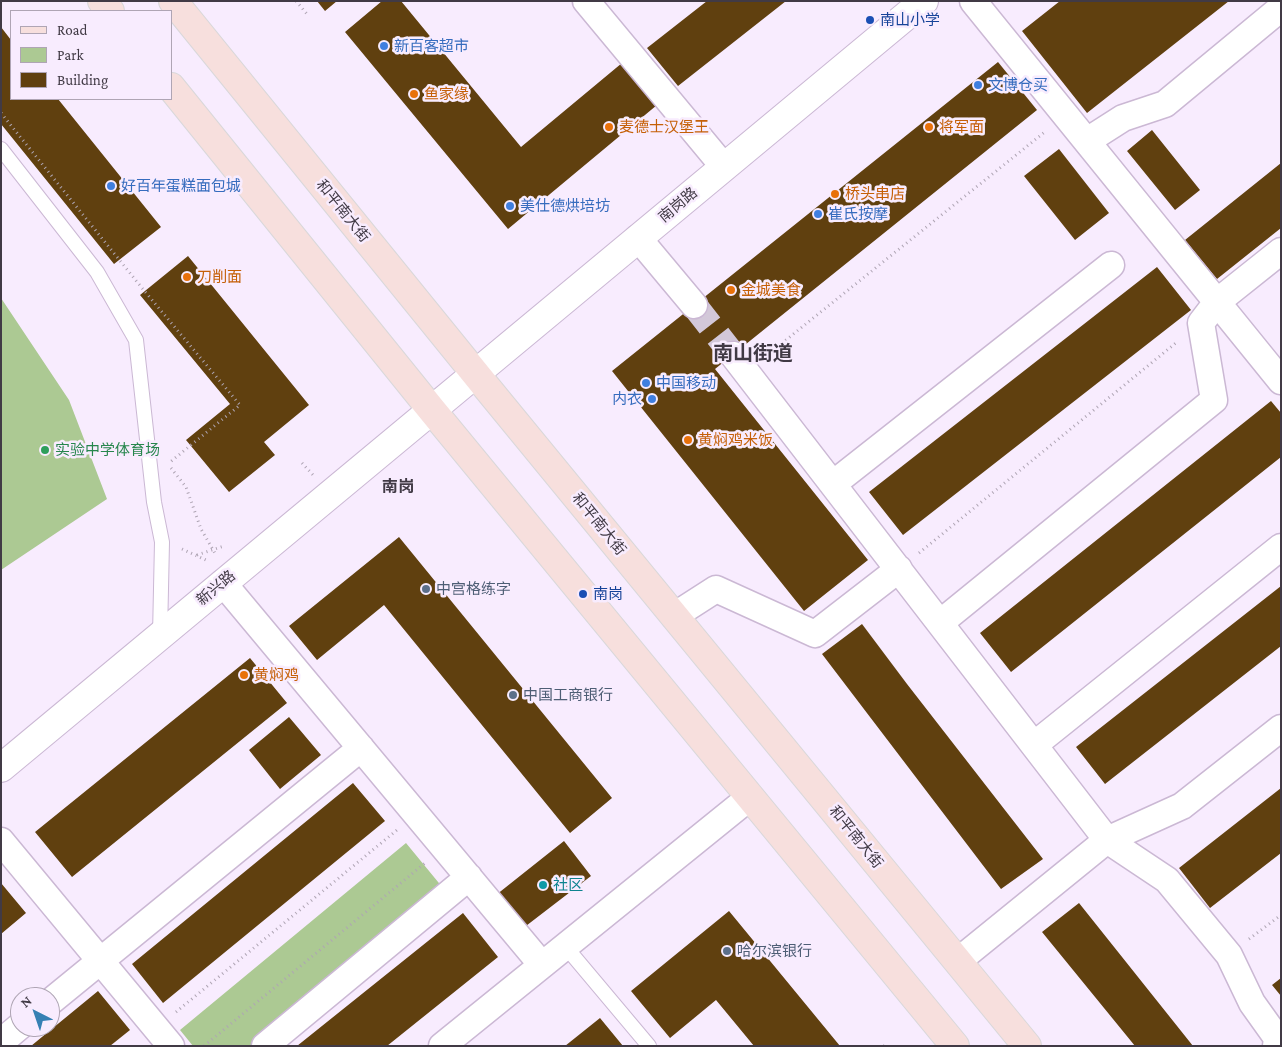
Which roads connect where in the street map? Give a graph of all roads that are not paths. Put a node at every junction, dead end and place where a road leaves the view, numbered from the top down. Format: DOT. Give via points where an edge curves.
graph roads {
  1 [pos="173,1"];
  2 [pos="586,1"];
  3 [pos="924,1"];
  4 [pos="973,1"];
  5 [pos="1281,8"];
  6 [pos="172,88"];
  7 [pos="1087,142"];
  8 [pos="1,149"];
  9 [pos="724,167"];
  10 [pos="638,238"];
  11 [pos="1281,251"];
  12 [pos="1112,265"];
  13 [pos="1217,302"];
  14 [pos="694,305"];
  15 [pos="740,363"];
  16 [pos="475,373"];
  17 [pos="1281,381"];
  18 [pos="432,409"];
  19 [pos="833,484"];
  20 [pos="1281,547"];
  21 [pos="899,569"];
  22 [pos="227,575"];
  23 [pos="674,616"];
  24 [pos="940,623"];
  25 [pos="160,635"];
  26 [pos="1281,728"];
  27 [pos="1034,744"];
  28 [pos="361,748"];
  29 [pos="1,768"];
  30 [pos="750,797"];
  31 [pos="1,840"];
  32 [pos="1107,840"];
  33 [pos="469,877"];
  34 [pos="565,946"];
  35 [pos="958,960"];
  36 [pos="100,961"];
  37 [pos="542,965"];
  38 [pos="60,994"];
  39 [pos="164,1037"];
  40 [pos="265,1046"];
  41 [pos="442,1046"];
  42 [pos="649,1046"];
  43 [pos="954,1046"];
  44 [pos="1027,1046"];
  45 [pos="1276,1046"];
  1 -- 16 [label="main road, 和平南大街"];
  2 -- 9 [label="street"];
  3 -- 9 [label="street, 南岗路"];
  4 -- 7 [label="street"];
  5 -- 7 [label="street" via="1165,104 1123,118"];
  6 -- 18 [label="main road"];
  7 -- 13 [label="street"];
  8 -- 25 [label="lane" via="97,272 136,340 154,502 162,542"];
  9 -- 10 [label="street, 南岗路"];
  10 -- 14 [label="street"];
  10 -- 16 [label="street, 南岗路"];
  11 -- 13 [label="street"];
  12 -- 19 [label="street"];
  13 -- 17 [label="street"];
  13 -- 24 [label="street" via="1201,323 1214,400"];
  15 -- 19 [label="street"];
  16 -- 18 [label="street, 南岗路"];
  16 -- 23 [label="main road, 和平南大街"];
  18 -- 22 [label="street, 新兴路"];
  18 -- 30 [label="main road"];
  19 -- 21 [label="street"];
  20 -- 27 [label="street"];
  21 -- 23 [label="street" via="815,634 716,588"];
  21 -- 24 [label="street"];
  22 -- 25 [label="street, 新兴路"];
  22 -- 28 [label="street"];
  23 -- 35 [label="main road, 和平南大街"];
  24 -- 27 [label="street"];
  25 -- 29 [label="street, 新兴路"];
  26 -- 32 [label="street" via="1182,806"];
  27 -- 32 [label="street"];
  28 -- 33 [label="street"];
  28 -- 36 [label="street"];
  30 -- 34 [label="street"];
  30 -- 43 [label="main road"];
  31 -- 36 [label="street"];
  32 -- 35 [label="street"];
  32 -- 45 [label="street" via="1167,880 1229,955 1252,1003 1277,1038"];
  33 -- 37 [label="street"];
  33 -- 40 [label="street"];
  34 -- 37 [label="street"];
  34 -- 42 [label="lane"];
  35 -- 44 [label="main road, 和平南大街"];
  36 -- 38 [label="street"];
  36 -- 39 [label="street"];
  37 -- 41 [label="street"];
}
